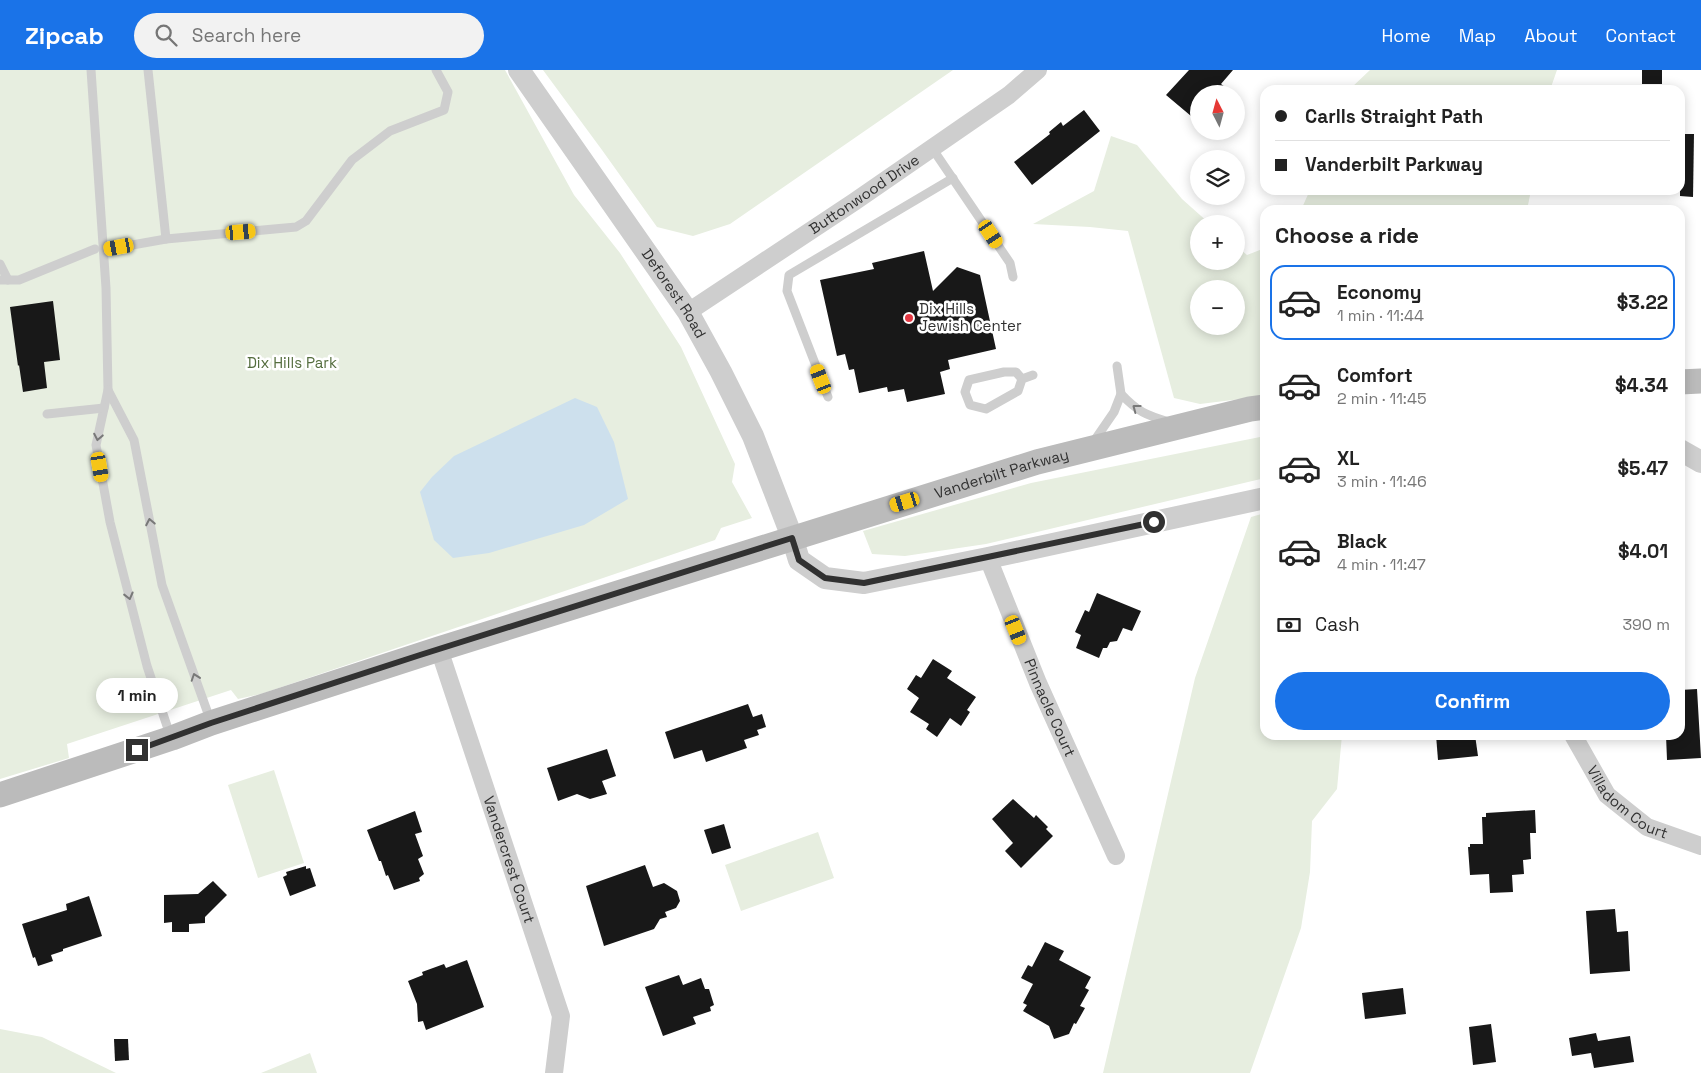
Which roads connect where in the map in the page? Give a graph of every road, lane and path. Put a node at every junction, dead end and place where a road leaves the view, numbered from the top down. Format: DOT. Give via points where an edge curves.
graph roads {
  1 [pos="91,70"];
  2 [pos="148,70"];
  3 [pos="436,70"];
  4 [pos="519,70"];
  5 [pos="1038,70"];
  6 [pos="932,148"];
  7 [pos="953,178"];
  8 [pos="166,238"];
  9 [pos="99,250"];
  10 [pos="0,264"];
  11 [pos="1012,277"];
  12 [pos="4,280"];
  13 [pos="688,312"];
  14 [pos="1117,366"];
  15 [pos="1033,375"];
  16 [pos="1022,379"];
  17 [pos="1701,381"];
  18 [pos="1685,382"];
  19 [pos="108,390"];
  20 [pos="1121,394"];
  21 [pos="828,397"];
  22 [pos="104,408"];
  23 [pos="1260,408"];
  24 [pos="47,414"];
  25 [pos="1181,426"];
  26 [pos="1090,448"];
  27 [pos="1685,453"];
  28 [pos="1701,462"];
  29 [pos="1260,499"];
  30 [pos="792,538"];
  31 [pos="988,558"];
  32 [pos="439,649"];
  33 [pos="211,723"];
  34 [pos="172,738"];
  35 [pos="1577,740"];
  36 [pos="0,795"];
  37 [pos="1701,846"];
  38 [pos="1116,856"];
  39 [pos="554,1073"];
  1 -- 9 [label="lane"];
  2 -- 8 [label="lane"];
  3 -- 8 [label="lane" via="448,92 444,110 390,131 352,160 306,221 296,227"];
  4 -- 13 [label="street, Deforest Road"];
  5 -- 6 [label="street, Buttonwood Drive" via="1009,95"];
  6 -- 7 [label="lane"];
  6 -- 13 [label="street, Buttonwood Drive"];
  7 -- 11 [label="lane" via="1010,262"];
  7 -- 21 [label="lane" via="789,275 787,291"];
  8 -- 9 [label="lane"];
  9 -- 12 [label="lane" via="19,280"];
  9 -- 19 [label="lane"];
  10 -- 12 [label="lane"];
  13 -- 30 [label="street, Deforest Road" via="753,436"];
  14 -- 20 [label="lane"];
  15 -- 16 [label="lane"];
  16 -- 16 [label="lane" via="1016,372 1004,372 969,380 965,392 970,405 986,409 1018,391"];
  17 -- 18 [label="main road"];
  19 -- 22 [label="lane"];
  33 -- 19 [label="lane, one-way" via="162,585 134,440"];
  25 -- 20 [label="lane, one-way" via="1146,415"];
  20 -- 26 [label="lane" via="1114,412"];
  22 -- 24 [label="lane"];
  22 -- 34 [label="lane, one-way" via="96,445 110,522 147,666"];
  23 -- 25 [label="main road, Vanderbilt Parkway"];
  25 -- 26 [label="main road, Vanderbilt Parkway"];
  26 -- 30 [label="main road, Vanderbilt Parkway"];
  27 -- 28 [label="street"];
  29 -- 31 [label="street, Deforest Road"];
  30 -- 31 [label="street, Deforest Road" via="799,560 825,578 864,583"];
  30 -- 32 [label="main road, Vanderbilt Parkway"];
  31 -- 38 [label="street, Pinnacle Court" via="1038,683"];
  32 -- 33 [label="main road, Vanderbilt Parkway"];
  32 -- 39 [label="street, Vandercrest Court" via="561,1016"];
  33 -- 34 [label="main road, Vanderbilt Parkway"];
  34 -- 36 [label="main road, Vanderbilt Parkway"];
  35 -- 37 [label="street, Villadom Court" via="1607,795 1647,827"];
}
